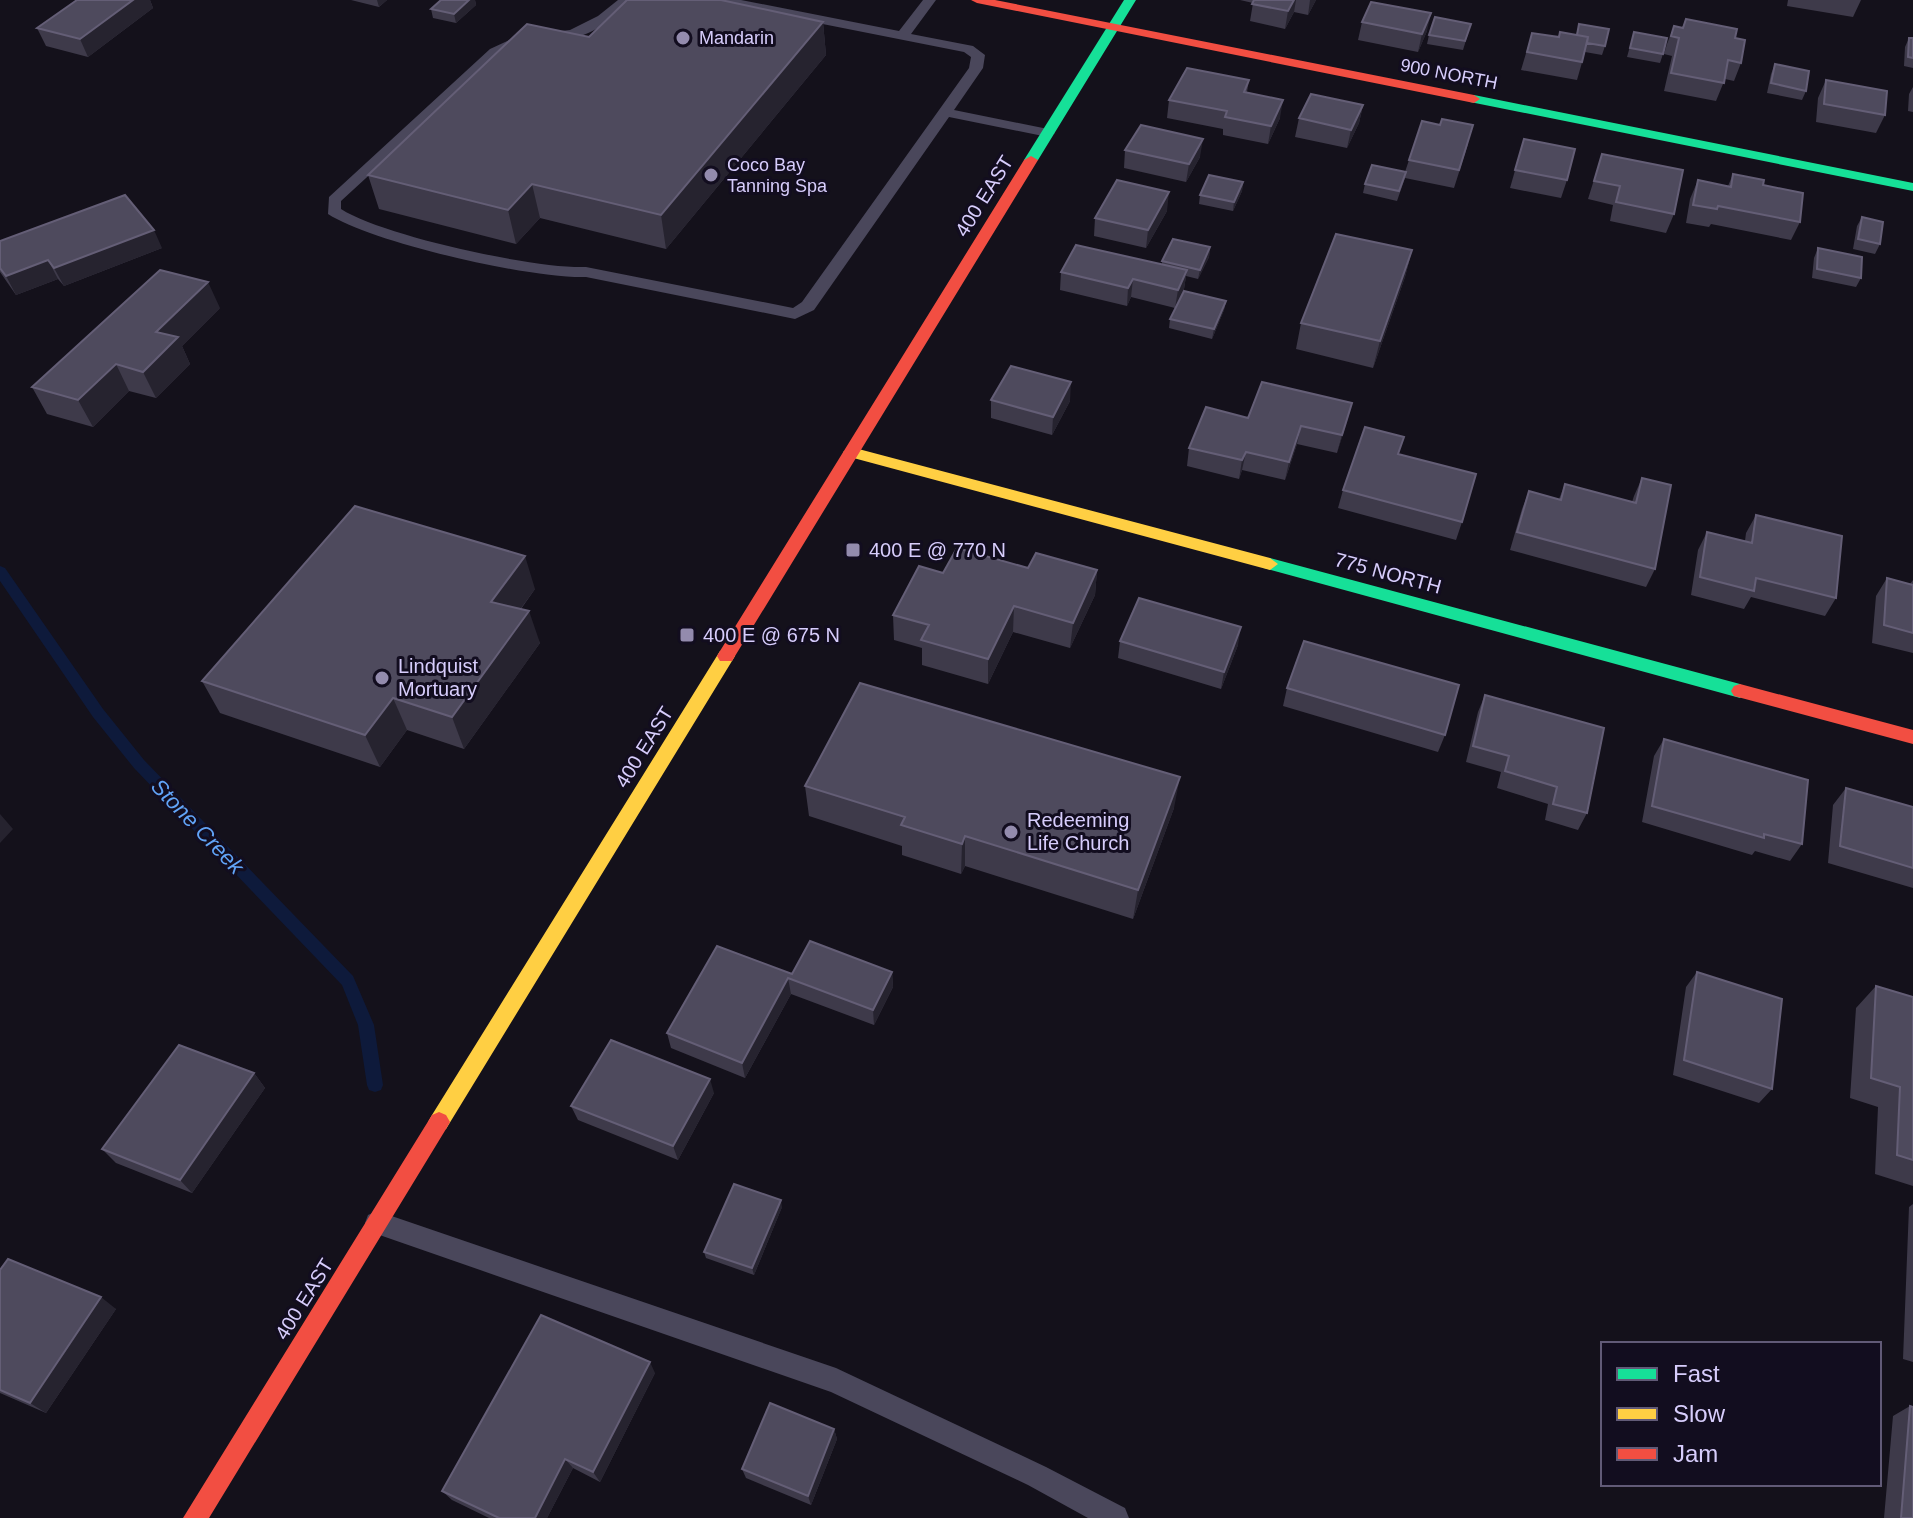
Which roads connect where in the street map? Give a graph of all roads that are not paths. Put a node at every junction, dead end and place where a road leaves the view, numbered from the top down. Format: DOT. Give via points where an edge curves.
graph roads {
  1 [pos="626,0"];
  2 [pos="721,0"];
  3 [pos="930,0"];
  4 [pos="977,0"];
  5 [pos="1130,0"];
  6 [pos="1113,28"];
  7 [pos="902,37"];
  8 [pos="945,112"];
  9 [pos="1048,133"];
  10 [pos="1913,187"];
  11 [pos="851,452"];
  12 [pos="1913,737"];
  13 [pos="377,1223"];
  14 [pos="195,1518"];
  15 [pos="1115,1518"];
  1 -- 8 [label="lane" via="573,34 518,40 495,52 334,200 338,218 559,273 586,272 795,314 808,306"];
  2 -- 7 [label="lane"];
  3 -- 7 [label="lane"];
  4 -- 6 [label="street, 900 NORTH"];
  5 -- 6 [label="street, 400 EAST"];
  6 -- 9 [label="street, 400 EAST"];
  6 -- 10 [label="street, 900 NORTH"];
  7 -- 8 [label="lane" via="978,55 976,68"];
  8 -- 9 [label="lane"];
  9 -- 11 [label="street, 400 EAST"];
  11 -- 12 [label="street, 775 NORTH"];
  11 -- 13 [label="street, 400 EAST"];
  13 -- 14 [label="street, 400 EAST"];
  13 -- 15 [label="lane" via="836,1381"];
}
